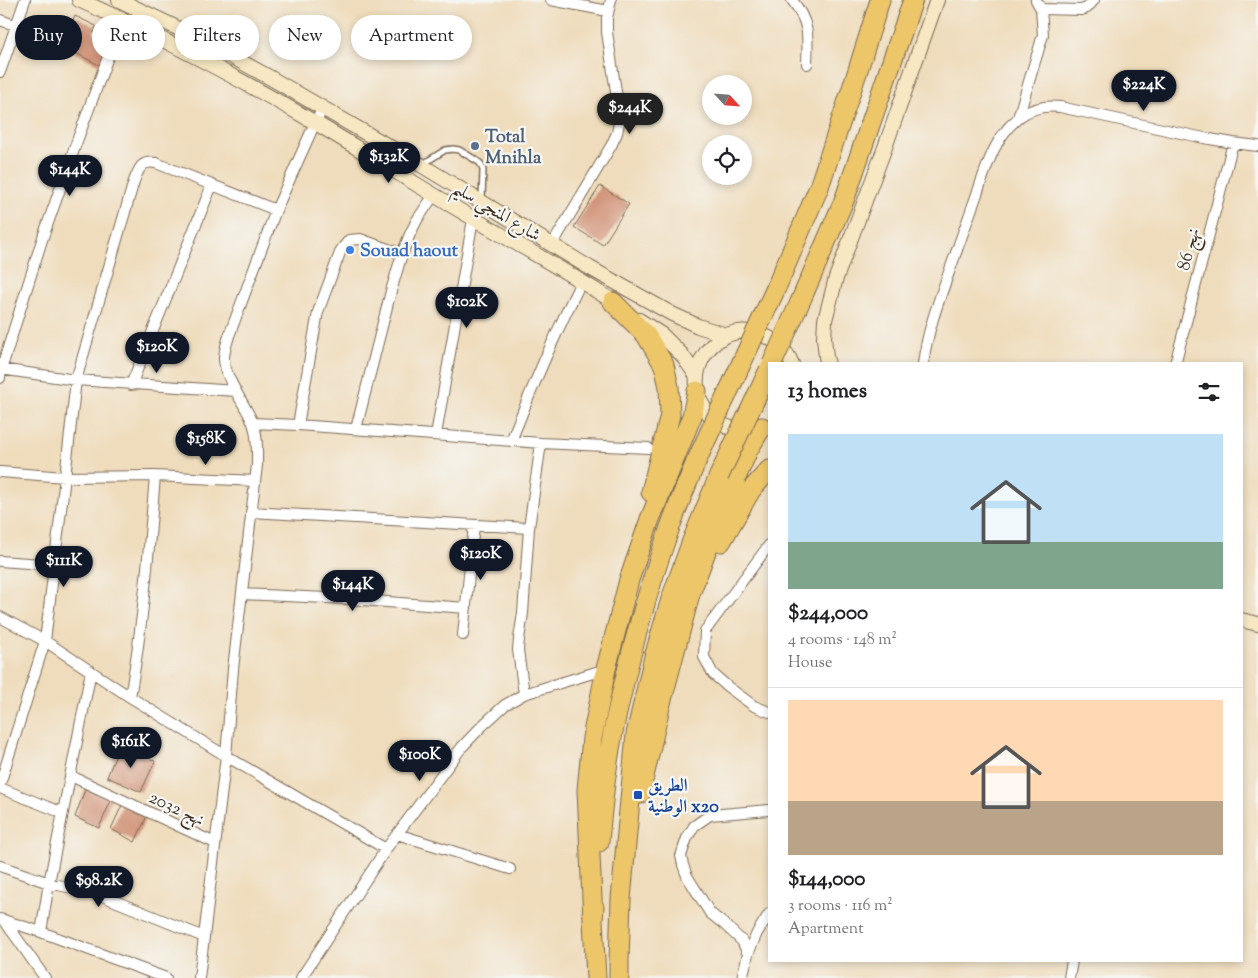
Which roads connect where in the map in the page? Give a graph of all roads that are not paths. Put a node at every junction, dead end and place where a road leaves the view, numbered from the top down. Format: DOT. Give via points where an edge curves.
graph roads {
  1 [pos="24,0"];
  2 [pos="79,0"];
  3 [pos="119,0"];
  4 [pos="551,0"];
  5 [pos="611,0"];
  6 [pos="792,0"];
  7 [pos="880,0"];
  8 [pos="913,0"];
  9 [pos="937,0"];
  10 [pos="1094,0"];
  11 [pos="1038,4"];
  12 [pos="608,12"];
  13 [pos="19,15"];
  14 [pos="111,15"];
  15 [pos="0,20"];
  16 [pos="15,25"];
  17 [pos="15,28"];
  18 [pos="165,41"];
  19 [pos="107,60"];
  20 [pos="806,64"];
  21 [pos="0,72"];
  22 [pos="323,108"];
  23 [pos="1018,118"];
  24 [pos="315,123"];
  25 [pos="1233,143"];
  26 [pos="1258,146"];
  27 [pos="421,165"];
  28 [pos="212,186"];
  29 [pos="434,195"];
  30 [pos="482,202"];
  31 [pos="276,210"];
  32 [pos="473,219"];
  33 [pos="552,245"];
  34 [pos="402,254"];
  35 [pos="582,282"];
  36 [pos="613,302"];
  37 [pos="726,335"];
  38 [pos="773,362"];
  39 [pos="791,362"];
  40 [pos="828,362"];
  41 [pos="923,362"];
  42 [pos="1176,362"];
  43 [pos="0,372"];
  44 [pos="768,372"];
  45 [pos="76,380"];
  46 [pos="697,383"];
  47 [pos="131,385"];
  48 [pos="236,391"];
  49 [pos="253,423"];
  50 [pos="298,425"];
  51 [pos="765,425"];
  52 [pos="356,429"];
  53 [pos="436,435"];
  54 [pos="511,441"];
  55 [pos="541,444"];
  56 [pos="648,448"];
  57 [pos="768,471"];
  58 [pos="0,472"];
  59 [pos="155,476"];
  60 [pos="65,477"];
  61 [pos="255,480"];
  62 [pos="251,512"];
  63 [pos="474,525"];
  64 [pos="529,528"];
  65 [pos="768,546"];
  66 [pos="0,561"];
  67 [pos="55,565"];
  68 [pos="629,580"];
  69 [pos="242,594"];
  70 [pos="466,608"];
  71 [pos="0,616"];
  72 [pos="1243,620"];
  73 [pos="683,622"];
  74 [pos="1258,624"];
  75 [pos="463,635"];
  76 [pos="45,641"];
  77 [pos="606,669"];
  78 [pos="91,671"];
  79 [pos="524,694"];
  80 [pos="130,697"];
  81 [pos="768,712"];
  82 [pos="226,756"];
  83 [pos="70,776"];
  84 [pos="0,784"];
  85 [pos="0,788"];
  86 [pos="768,810"];
  87 [pos="63,813"];
  88 [pos="397,834"];
  89 [pos="215,843"];
  90 [pos="386,848"];
  91 [pos="0,866"];
  92 [pos="510,869"];
  93 [pos="49,883"];
  94 [pos="621,899"];
  95 [pos="768,916"];
  96 [pos="2,919"];
  97 [pos="593,920"];
  98 [pos="41,932"];
  99 [pos="204,937"];
  100 [pos="748,954"];
  101 [pos="1072,962"];
  102 [pos="45,978"];
  103 [pos="166,978"];
  104 [pos="199,978"];
  105 [pos="301,978"];
  106 [pos="596,978"];
  107 [pos="619,978"];
  108 [pos="742,978"];
  109 [pos="1069,978"];
  1 -- 13 [label="street"];
  2 -- 14 [label="main road, شارع المنجي سليم"];
  3 -- 22 [label="main road, شارع المنجي سليم" via="202,40"];
  4 -- 12 [label="street"];
  5 -- 12 [label="street"];
  6 -- 20 [label="street" via="800,10 808,34"];
  7 -- 97 [label="highway, bridge" via="819,187 696,462 668,532 645,603 615,725 603,798"];
  8 -- 38 [label="highway, bridge" via="845,198"];
  9 -- 40 [label="main road" via="831,294 824,338"];
  10 -- 11 [label="street" via="1081,10"];
  11 -- 23 [label="street" via="1043,35"];
  12 -- 33 [label="street" via="607,32 620,118 617,133"];
  15 -- 16 [label="street"];
  17 -- 21 [label="street"];
  18 -- 24 [label="main road, شارع المنجي سليم"];
  19 -- 43 [label="street" via="46,228"];
  22 -- 24 [label="street"];
  22 -- 27 [label="main road, شارع المنجي سليم"];
  23 -- 25 [label="street" via="1050,105"];
  23 -- 41 [label="street" via="1000,139 984,172 925,345"];
  24 -- 29 [label="main road, شارع المنجي سليم"];
  24 -- 31 [label="street"];
  25 -- 26 [label="street"];
  25 -- 42 [label="street, نهج 86"];
  27 -- 30 [label="main road, شارع المنجي سليم"];
  27 -- 30 [label="lane" via="453,148 474,159 483,170"];
  28 -- 31 [label="street"];
  28 -- 45 [label="street" via="156,163 146,162 138,171"];
  28 -- 47 [label="street"];
  29 -- 32 [label="main road, شارع المنجي سليم"];
  29 -- 34 [label="street" via="413,227"];
  30 -- 33 [label="main road, شارع المنجي سليم"];
  31 -- 48 [label="street" via="225,349 226,369"];
  32 -- 35 [label="main road, شارع المنجي سليم"];
  32 -- 53 [label="street"];
  33 -- 37 [label="main road, شارع المنجي سليم" via="672,314"];
  34 -- 50 [label="street" via="360,239 345,243 318,312"];
  34 -- 52 [label="street"];
  35 -- 36 [label="main road, شارع المنجي سليم"];
  35 -- 54 [label="street" via="561,321"];
  36 -- 46 [label="main road, شارع المنجي سليم" via="662,335 682,355"];
  36 -- 68 [label="highway" via="646,335 664,366 670,387 670,415"];
  37 -- 39 [label="main road" via="752,332 768,336 782,347"];
  37 -- 46 [label="main road" via="706,351 700,362"];
  43 -- 45 [label="street"];
  44 -- 94 [label="highway, bridge" via="692,541 654,657 636,734"];
  45 -- 47 [label="street"];
  45 -- 60 [label="street"];
  46 -- 51 [label="main road, شارع المنجي سليم" via="702,404 721,424 748,430"];
  46 -- 68 [label="highway" via="692,416"];
  47 -- 48 [label="street"];
  48 -- 49 [label="street"];
  49 -- 50 [label="street"];
  49 -- 61 [label="street" via="257,451"];
  50 -- 52 [label="street"];
  51 -- 73 [label="highway" via="748,450 718,520"];
  52 -- 53 [label="street"];
  53 -- 54 [label="street"];
  54 -- 55 [label="street"];
  55 -- 56 [label="street"];
  55 -- 64 [label="street"];
  57 -- 73 [label="highway" via="737,512 710,561"];
  58 -- 60 [label="street"];
  59 -- 60 [label="street"];
  59 -- 61 [label="street"];
  59 -- 80 [label="street" via="144,599"];
  60 -- 67 [label="street"];
  61 -- 62 [label="street"];
  62 -- 63 [label="street"];
  62 -- 69 [label="street"];
  63 -- 64 [label="street"];
  63 -- 70 [label="street"];
  64 -- 79 [label="street" via="518,650"];
  65 -- 81 [label="street" via="704,631 704,657 713,674 754,706"];
  66 -- 67 [label="street"];
  67 -- 76 [label="street"];
  68 -- 77 [label="highway"];
  69 -- 70 [label="street"];
  69 -- 82 [label="street"];
  70 -- 75 [label="street"];
  71 -- 76 [label="street"];
  72 -- 74 [label="main road"];
  73 -- 94 [label="highway" via="630,833"];
  76 -- 78 [label="street"];
  76 -- 84 [label="street"];
  77 -- 79 [label="street"];
  77 -- 97 [label="highway" via="592,738 587,790"];
  78 -- 80 [label="street"];
  78 -- 83 [label="street"];
  79 -- 88 [label="street" via="505,705 462,747"];
  80 -- 82 [label="street"];
  82 -- 89 [label="street"];
  82 -- 90 [label="street"];
  83 -- 87 [label="street"];
  83 -- 89 [label="street, نهج 2032"];
  85 -- 87 [label="street"];
  86 -- 100 [label="street" via="710,815 694,826 682,856 687,876 710,913 739,937"];
  87 -- 93 [label="street"];
  88 -- 90 [label="street"];
  88 -- 92 [label="street"];
  89 -- 99 [label="street"];
  90 -- 105 [label="street"];
  91 -- 93 [label="street"];
  93 -- 98 [label="street"];
  93 -- 99 [label="street" via="106,897"];
  94 -- 107 [label="highway"];
  95 -- 100 [label="street"];
  96 -- 98 [label="street"];
  96 -- 102 [label="street"];
  97 -- 106 [label="highway"];
  98 -- 103 [label="street"];
  99 -- 104 [label="street"];
  100 -- 108 [label="street"];
  101 -- 109 [label="street"];
}
